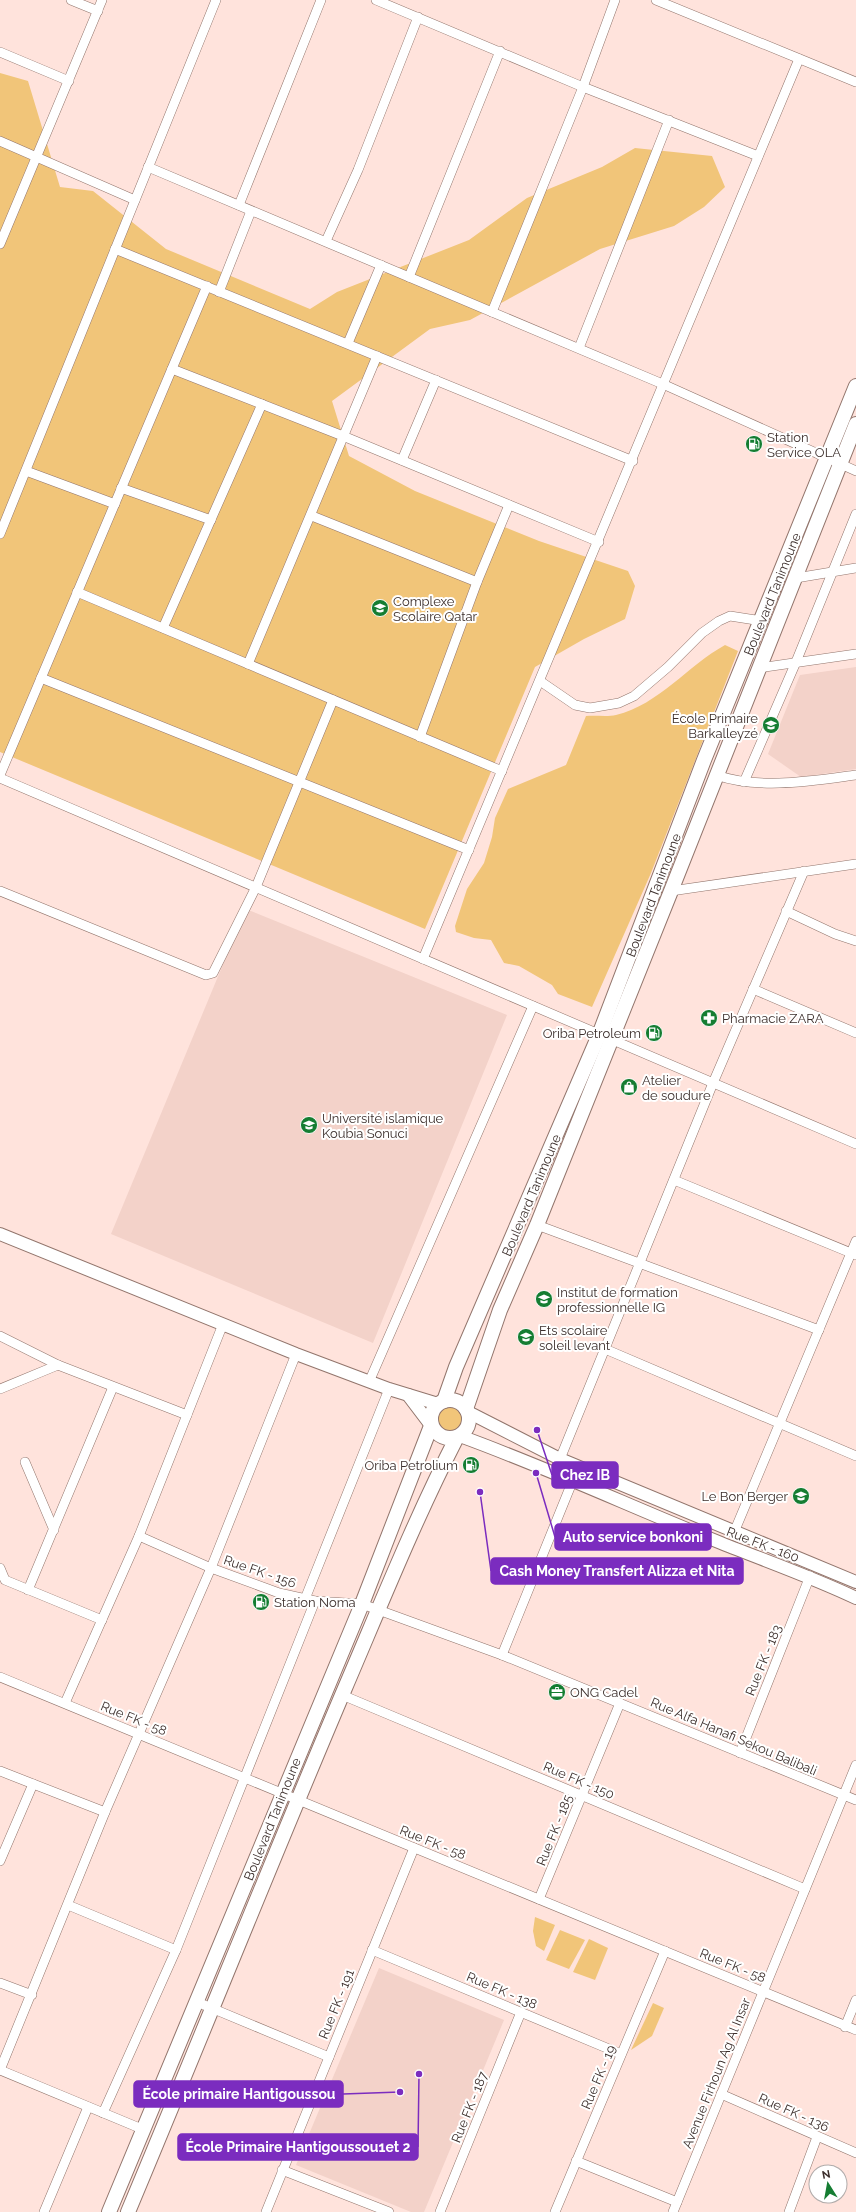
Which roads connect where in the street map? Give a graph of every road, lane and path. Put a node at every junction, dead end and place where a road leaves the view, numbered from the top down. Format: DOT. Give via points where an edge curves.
graph roads {
  1 [pos="71,0"];
  2 [pos="102,0"];
  3 [pos="216,0"];
  4 [pos="321,0"];
  5 [pos="376,0"];
  6 [pos="615,0"];
  7 [pos="656,0"];
  8 [pos="98,11"];
  9 [pos="418,17"];
  10 [pos="500,51"];
  11 [pos="0,52"];
  12 [pos="799,59"];
  13 [pos="69,80"];
  14 [pos="856,82"];
  15 [pos="583,87"];
  16 [pos="669,120"];
  17 [pos="0,141"];
  18 [pos="758,156"];
  19 [pos="36,157"];
  20 [pos="148,167"];
  21 [pos="135,200"];
  22 [pos="239,206"];
  23 [pos="251,211"];
  24 [pos="1,240"];
  25 [pos="326,241"];
  26 [pos="115,249"];
  27 [pos="381,265"];
  28 [pos="409,277"];
  29 [pos="207,286"];
  30 [pos="219,292"];
  31 [pos="492,312"];
  32 [pos="348,343"];
  33 [pos="579,348"];
  34 [pos="377,356"];
  35 [pos="172,369"];
  36 [pos="436,380"];
  37 [pos="665,385"];
  38 [pos="856,386"];
  39 [pos="262,404"];
  40 [pos="856,424"];
  41 [pos="343,436"];
  42 [pos="827,458"];
  43 [pos="402,460"];
  44 [pos="633,461"];
  45 [pos="840,464"];
  46 [pos="26,471"];
  47 [pos="856,471"];
  48 [pos="121,488"];
  49 [pos="115,504"];
  50 [pos="509,505"];
  51 [pos="856,514"];
  52 [pos="312,516"];
  53 [pos="211,520"];
  54 [pos="1,529"];
  55 [pos="599,542"];
  56 [pos="856,568"];
  57 [pos="832,572"];
  58 [pos="796,578"];
  59 [pos="477,582"];
  60 [pos="77,592"];
  61 [pos="762,621"];
  62 [pos="163,628"];
  63 [pos="856,654"];
  64 [pos="796,662"];
  65 [pos="248,664"];
  66 [pos="759,668"];
  67 [pos="41,678"];
  68 [pos="540,681"];
  69 [pos="333,700"];
  70 [pos="420,737"];
  71 [pos="502,771"];
  72 [pos="716,775"];
  73 [pos="856,775"];
  74 [pos="0,776"];
  75 [pos="299,782"];
  76 [pos="744,782"];
  77 [pos="469,850"];
  78 [pos="856,864"];
  79 [pos="804,871"];
  80 [pos="256,887"];
  81 [pos="0,891"];
  82 [pos="671,891"];
  83 [pos="786,911"];
  84 [pos="856,941"];
  85 [pos="423,959"];
  86 [pos="754,989"];
  87 [pos="533,1006"];
  88 [pos="856,1033"];
  89 [pos="605,1037"];
  90 [pos="713,1083"];
  91 [pos="856,1144"];
  92 [pos="674,1180"];
  93 [pos="536,1224"];
  94 [pos="0,1234"];
  95 [pos="856,1241"];
  96 [pos="854,1254"];
  97 [pos="640,1263"];
  98 [pos="223,1324"];
  99 [pos="819,1330"];
  100 [pos="0,1336"];
  101 [pos="605,1349"];
  102 [pos="296,1354"];
  103 [pos="58,1365"];
  104 [pos="369,1382"];
  105 [pos="113,1387"];
  106 [pos="0,1389"];
  107 [pos="389,1389"];
  108 [pos="408,1395"];
  109 [pos="441,1402"];
  110 [pos="467,1410"];
  111 [pos="187,1415"];
  112 [pos="780,1423"];
  113 [pos="431,1425"];
  114 [pos="458,1437"];
  115 [pos="856,1456"];
  116 [pos="560,1459"];
  117 [pos="25,1462"];
  118 [pos="573,1480"];
  119 [pos="54,1530"];
  120 [pos="735,1530"];
  121 [pos="139,1536"];
  122 [pos="0,1568"];
  123 [pos="211,1568"];
  124 [pos="810,1576"];
  125 [pos="856,1582"];
  126 [pos="28,1590"];
  127 [pos="856,1598"];
  128 [pos="305,1599"];
  129 [pos="315,1601"];
  130 [pos="362,1604"];
  131 [pos="379,1610"];
  132 [pos="102,1620"];
  133 [pos="502,1655"];
  134 [pos="0,1677"];
  135 [pos="342,1695"];
  136 [pos="64,1703"];
  137 [pos="620,1703"];
  138 [pos="139,1734"];
  139 [pos="740,1753"];
  140 [pos="856,1765"];
  141 [pos="0,1771"];
  142 [pos="243,1777"];
  143 [pos="33,1784"];
  144 [pos="283,1794"];
  145 [pos="582,1796"];
  146 [pos="843,1796"];
  147 [pos="298,1800"];
  148 [pos="856,1800"];
  149 [pos="105,1812"];
  150 [pos="414,1848"];
  151 [pos="1,1855"];
  152 [pos="805,1889"];
  153 [pos="539,1899"];
  154 [pos="68,1905"];
  155 [pos="176,1950"];
  156 [pos="372,1950"];
  157 [pos="665,1951"];
  158 [pos="0,1983"];
  159 [pos="763,1992"];
  160 [pos="32,1995"];
  161 [pos="856,2000"];
  162 [pos="197,2002"];
  163 [pos="213,2009"];
  164 [pos="521,2012"];
  165 [pos="845,2026"];
  166 [pos="856,2030"];
  167 [pos="622,2054"];
  168 [pos="329,2057"];
  169 [pos="0,2070"];
  170 [pos="721,2094"];
  171 [pos="88,2107"];
  172 [pos="103,2113"];
  173 [pos="142,2129"];
  174 [pos="817,2137"];
  175 [pos="856,2153"];
  176 [pos="576,2161"];
  177 [pos="282,2170"];
  178 [pos="677,2202"];
  179 [pos="110,2209"];
  180 [pos="44,2212"];
  181 [pos="125,2212"];
  182 [pos="128,2212"];
  183 [pos="266,2212"];
  184 [pos="390,2212"];
  185 [pos="440,2212"];
  186 [pos="555,2212"];
  187 [pos="673,2212"];
  188 [pos="789,2212"];
  1 -- 8 [label="street"];
  2 -- 8 [label="street"];
  3 -- 20 [label="street"];
  4 -- 22 [label="street"];
  5 -- 9 [label="street"];
  6 -- 15 [label="street"];
  7 -- 12 [label="street"];
  8 -- 13 [label="street"];
  9 -- 10 [label="street"];
  9 -- 25 [label="street" via="358,170"];
  10 -- 15 [label="street"];
  10 -- 28 [label="street"];
  11 -- 13 [label="street"];
  12 -- 14 [label="street"];
  12 -- 18 [label="street"];
  13 -- 19 [label="street"];
  15 -- 16 [label="street"];
  15 -- 31 [label="street"];
  16 -- 18 [label="street"];
  16 -- 33 [label="street"];
  17 -- 19 [label="street"];
  18 -- 37 [label="street" via="706,278"];
  19 -- 21 [label="street"];
  19 -- 24 [label="street"];
  20 -- 21 [label="street"];
  20 -- 22 [label="street"];
  21 -- 26 [label="street"];
  22 -- 23 [label="street"];
  23 -- 25 [label="street"];
  23 -- 30 [label="street"];
  25 -- 27 [label="street"];
  26 -- 29 [label="street"];
  26 -- 46 [label="street"];
  27 -- 28 [label="street"];
  27 -- 32 [label="street"];
  28 -- 31 [label="street"];
  29 -- 30 [label="street"];
  29 -- 35 [label="street"];
  30 -- 32 [label="street"];
  31 -- 33 [label="street"];
  32 -- 34 [label="street"];
  33 -- 37 [label="street"];
  34 -- 36 [label="street"];
  34 -- 41 [label="street"];
  35 -- 39 [label="street"];
  35 -- 48 [label="street"];
  36 -- 43 [label="street"];
  36 -- 44 [label="street"];
  37 -- 42 [label="street"];
  37 -- 44 [label="street"];
  38 -- 42 [label="main road, Boulevard Tanimoune"];
  39 -- 41 [label="street"];
  39 -- 53 [label="street"];
  40 -- 45 [label="main road, Boulevard Tanimoune"];
  41 -- 43 [label="street"];
  41 -- 52 [label="street"];
  42 -- 45 [label="street"];
  42 -- 61 [label="main road, Boulevard Tanimoune"];
  43 -- 50 [label="street"];
  44 -- 55 [label="street"];
  45 -- 47 [label="street"];
  45 -- 58 [label="main road, Boulevard Tanimoune"];
  46 -- 49 [label="street"];
  46 -- 54 [label="street"];
  48 -- 49 [label="street"];
  48 -- 53 [label="street"];
  49 -- 60 [label="street"];
  50 -- 55 [label="street"];
  50 -- 59 [label="street"];
  51 -- 57 [label="street"];
  52 -- 59 [label="street"];
  52 -- 65 [label="street"];
  53 -- 62 [label="street"];
  55 -- 68 [label="street"];
  56 -- 57 [label="street"];
  57 -- 58 [label="street"];
  57 -- 64 [label="street"];
  58 -- 66 [label="main road, Boulevard Tanimoune"];
  59 -- 70 [label="street"];
  60 -- 62 [label="street"];
  60 -- 67 [label="street"];
  61 -- 68 [label="street" via="730,616 719,621 702,633 634,696 619,703 590,708 576,705"];
  61 -- 89 [label="main road, Boulevard Tanimoune" via="707,753"];
  62 -- 65 [label="street"];
  63 -- 64 [label="street"];
  64 -- 66 [label="street"];
  64 -- 76 [label="street"];
  65 -- 69 [label="street"];
  66 -- 72 [label="main road, Boulevard Tanimoune"];
  67 -- 74 [label="street"];
  67 -- 75 [label="street"];
  68 -- 71 [label="street"];
  69 -- 70 [label="street"];
  69 -- 75 [label="street"];
  70 -- 71 [label="street"];
  71 -- 77 [label="street"];
  72 -- 76 [label="street"];
  72 -- 82 [label="main road, Boulevard Tanimoune"];
  73 -- 76 [label="street" via="803,781"];
  74 -- 80 [label="street"];
  75 -- 77 [label="street"];
  75 -- 80 [label="street"];
  77 -- 85 [label="street"];
  78 -- 79 [label="street"];
  79 -- 82 [label="street"];
  79 -- 83 [label="street"];
  80 -- 81 [label="street" via="213,973 206,975"];
  80 -- 85 [label="street"];
  82 -- 89 [label="main road, Boulevard Tanimoune"];
  83 -- 84 [label="street"];
  83 -- 86 [label="street"];
  85 -- 87 [label="street"];
  86 -- 88 [label="street"];
  86 -- 90 [label="street"];
  87 -- 89 [label="street"];
  87 -- 104 [label="street"];
  89 -- 90 [label="street"];
  89 -- 93 [label="main road, Boulevard Tanimoune"];
  89 -- 109 [label="main road, Boulevard Tanimoune"];
  90 -- 91 [label="street"];
  90 -- 92 [label="street"];
  92 -- 96 [label="street"];
  92 -- 97 [label="street"];
  93 -- 97 [label="street"];
  93 -- 110 [label="main road, Boulevard Tanimoune" via="500,1310"];
  94 -- 98 [label="main road"];
  95 -- 96 [label="street"];
  96 -- 99 [label="street"];
  97 -- 99 [label="street"];
  97 -- 101 [label="street"];
  98 -- 102 [label="main road"];
  98 -- 111 [label="street"];
  99 -- 112 [label="street"];
  100 -- 103 [label="street"];
  101 -- 112 [label="street"];
  101 -- 116 [label="street"];
  102 -- 104 [label="main road"];
  102 -- 123 [label="street"];
  103 -- 105 [label="street"];
  103 -- 106 [label="street"];
  104 -- 107 [label="main road"];
  105 -- 111 [label="street"];
  105 -- 119 [label="street"];
  107 -- 108 [label="main road"];
  107 -- 128 [label="street"];
  108 -- 109 [label="main road"];
  108 -- 113 [label="main road"];
  109 -- 110 [label="main road" via="459,1402"];
  109 -- 113 [label="main road" via="431,1413"];
  110 -- 114 [label="main road" via="468,1425"];
  110 -- 116 [label="main road, Rue FK - 160"];
  111 -- 121 [label="street"];
  112 -- 115 [label="street"];
  112 -- 120 [label="street"];
  113 -- 114 [label="main road" via="439,1436 451,1439"];
  113 -- 130 [label="main road, Boulevard Tanimoune"];
  114 -- 118 [label="main road, Rue FK - 160"];
  114 -- 131 [label="main road, Boulevard Tanimoune" via="422,1508"];
  116 -- 120 [label="main road, Rue FK - 160"];
  117 -- 119 [label="street"];
  118 -- 124 [label="main road, Rue FK - 160" via="722,1543"];
  118 -- 133 [label="street"];
  119 -- 126 [label="street"];
  120 -- 125 [label="main road, Rue FK - 160"];
  121 -- 123 [label="street, Rue FK - 156"];
  121 -- 132 [label="street"];
  122 -- 126 [label="street" via="5,1580"];
  123 -- 128 [label="street, Rue FK - 156" via="279,1594"];
  123 -- 138 [label="street"];
  124 -- 127 [label="main road, Rue FK - 160"];
  124 -- 139 [label="street, Rue FK - 183"];
  126 -- 132 [label="street"];
  128 -- 129 [label="street, Rue FK - 156"];
  129 -- 130 [label="street, Rue FK - 156"];
  129 -- 142 [label="street"];
  130 -- 131 [label="street, Rue FK - 156"];
  130 -- 144 [label="main road, Boulevard Tanimoune"];
  131 -- 133 [label="street, Rue Alfa Hanafi Sekou Balibali"];
  131 -- 135 [label="main road, Boulevard Tanimoune"];
  132 -- 136 [label="street"];
  133 -- 137 [label="street, Rue Alfa Hanafi Sekou Balibali"];
  134 -- 136 [label="street, Rue FK - 58"];
  135 -- 145 [label="street, Rue FK - 150"];
  135 -- 147 [label="main road, Boulevard Tanimoune"];
  136 -- 138 [label="street, Rue FK - 58"];
  137 -- 139 [label="street, Rue Alfa Hanafi Sekou Balibali"];
  137 -- 145 [label="street, Rue FK - 185"];
  138 -- 142 [label="street, Rue FK - 58"];
  138 -- 149 [label="street"];
  139 -- 146 [label="street, Rue Alfa Hanafi Sekou Balibali"];
  140 -- 146 [label="street, Avenue Firhoun Ag Al Insar"];
  141 -- 143 [label="street"];
  142 -- 144 [label="street, Rue FK - 58"];
  142 -- 155 [label="street"];
  143 -- 149 [label="street"];
  143 -- 151 [label="street"];
  144 -- 147 [label="street, Rue FK - 58"];
  144 -- 162 [label="main road, Boulevard Tanimoune"];
  145 -- 152 [label="street, Rue FK - 150"];
  145 -- 153 [label="street, Rue FK - 185"];
  146 -- 148 [label="street, Rue Alfa Hanafi Sekou Balibali"];
  146 -- 152 [label="street, Avenue Firhoun Ag Al Insar"];
  147 -- 150 [label="street, Rue FK - 58"];
  147 -- 163 [label="main road, Boulevard Tanimoune"];
  149 -- 154 [label="street"];
  150 -- 153 [label="street, Rue FK - 58"];
  150 -- 156 [label="street, Rue FK - 191"];
  152 -- 159 [label="street, Avenue Firhoun Ag Al Insar"];
  153 -- 157 [label="street, Rue FK - 58"];
  154 -- 155 [label="street"];
  154 -- 160 [label="street"];
  155 -- 172 [label="street"];
  156 -- 164 [label="street, Rue FK - 138"];
  156 -- 168 [label="street, Rue FK - 191"];
  157 -- 159 [label="street, Rue FK - 58"];
  157 -- 167 [label="street, Rue FK - 19"];
  158 -- 160 [label="street"];
  159 -- 165 [label="street, Rue FK - 58"];
  159 -- 170 [label="street, Avenue Firhoun Ag Al Insar"];
  160 -- 169 [label="street"];
  161 -- 165 [label="street"];
  162 -- 163 [label="street"];
  162 -- 173 [label="main road, Boulevard Tanimoune"];
  163 -- 168 [label="street"];
  163 -- 182 [label="main road, Boulevard Tanimoune"];
  164 -- 167 [label="street, Rue FK - 138"];
  164 -- 185 [label="street, Rue FK - 187"];
  165 -- 166 [label="street, Rue FK - 58"];
  167 -- 176 [label="street, Rue FK - 19"];
  168 -- 177 [label="street, Rue FK - 191"];
  169 -- 171 [label="street"];
  170 -- 174 [label="street, Rue FK - 136"];
  170 -- 178 [label="street, Avenue Firhoun Ag Al Insar"];
  171 -- 172 [label="street"];
  171 -- 180 [label="street"];
  172 -- 173 [label="street"];
  173 -- 179 [label="main road, Boulevard Tanimoune"];
  174 -- 175 [label="street, Rue FK - 136"];
  174 -- 188 [label="street"];
  176 -- 178 [label="street"];
  176 -- 186 [label="street, Rue FK - 19"];
  177 -- 183 [label="street, Rue FK - 191"];
  177 -- 184 [label="street"];
  178 -- 187 [label="street, Avenue Firhoun Ag Al Insar"];
  179 -- 181 [label="street"];
}
